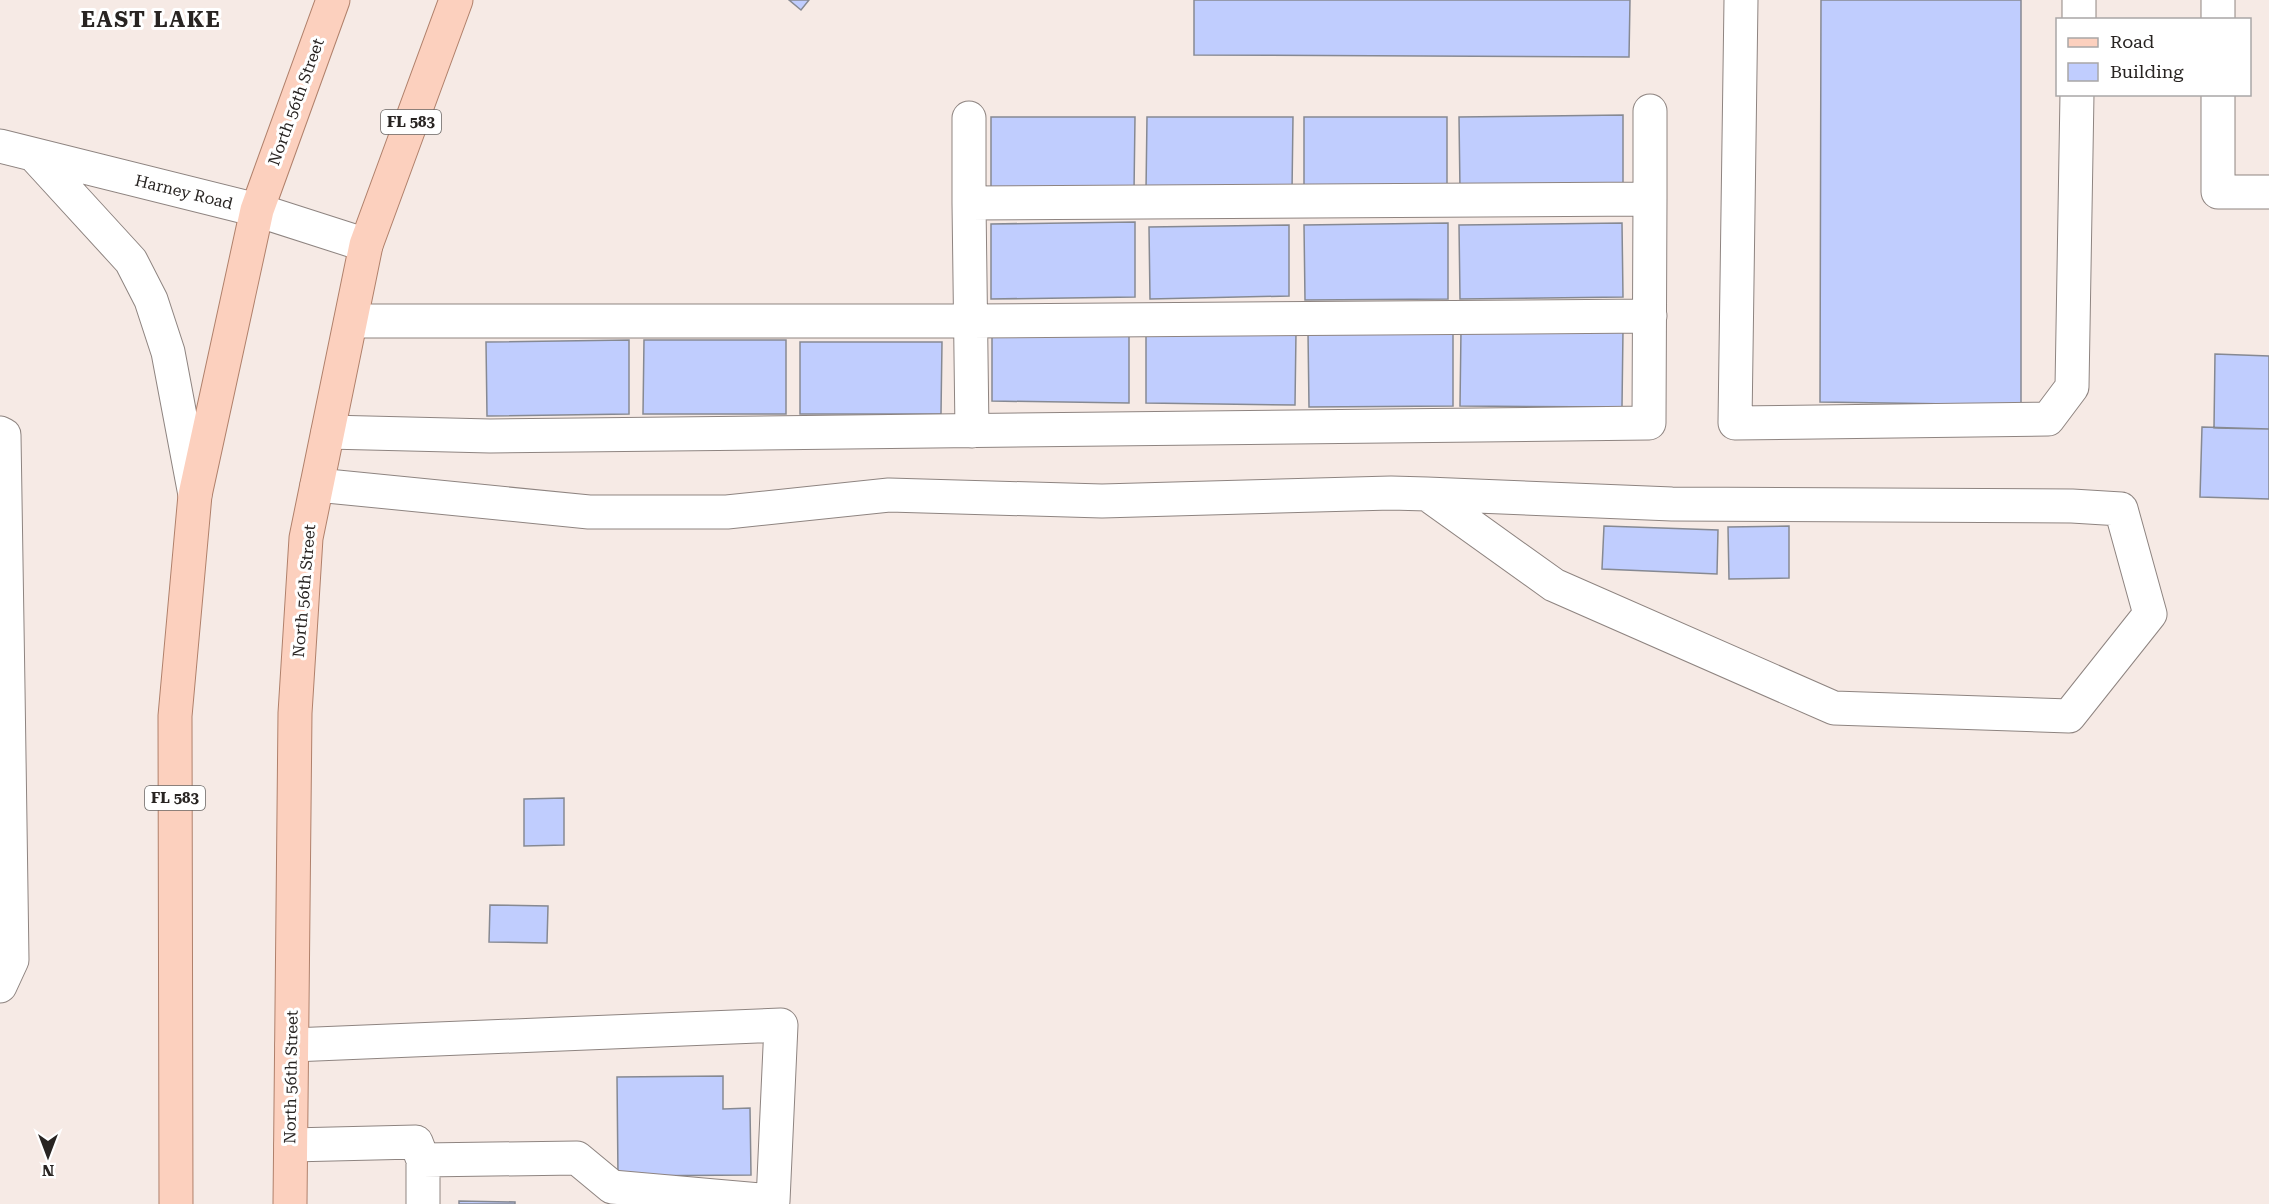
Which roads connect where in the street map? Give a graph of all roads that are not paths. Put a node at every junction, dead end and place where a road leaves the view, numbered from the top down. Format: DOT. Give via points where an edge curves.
graph roads {
  1 [pos="333,0"];
  2 [pos="456,0"];
  3 [pos="1741,0"];
  4 [pos="2079,0"];
  5 [pos="2218,0"];
  6 [pos="2079,18"];
  7 [pos="2218,18"];
  8 [pos="2078,96"];
  9 [pos="2218,96"];
  10 [pos="1650,111"];
  11 [pos="969,118"];
  12 [pos="0,146"];
  13 [pos="33,155"];
  14 [pos="2269,192"];
  15 [pos="1650,200"];
  16 [pos="969,203"];
  17 [pos="258,210"];
  18 [pos="366,245"];
  19 [pos="1650,316"];
  20 [pos="351,321"];
  21 [pos="970,321"];
  22 [pos="972,431"];
  23 [pos="328,432"];
  24 [pos="1,443"];
  25 [pos="317,485"];
  26 [pos="1427,494"];
  27 [pos="195,495"];
  28 [pos="4,697"];
  29 [pos="0,986"];
  30 [pos="292,1045"];
  31 [pos="291,1145"];
  32 [pos="423,1160"];
  33 [pos="176,1204"];
  34 [pos="290,1204"];
  35 [pos="423,1204"];
  1 -- 17 [label="main road, North 56th Street / FL 583"];
  2 -- 18 [label="main road, North 56th Street / FL 583"];
  3 -- 8 [label="street" via="1736,423 2048,419 2072,387"];
  4 -- 6 [label="street"];
  5 -- 7 [label="street"];
  9 -- 14 [label="street" via="2218,192"];
  10 -- 15 [label="street"];
  11 -- 16 [label="street"];
  12 -- 13 [label="street, Harney Road"];
  13 -- 17 [label="street, Harney Road"];
  13 -- 27 [label="street" via="131,261 151,300 168,352"];
  15 -- 16 [label="street"];
  15 -- 19 [label="street"];
  16 -- 21 [label="street"];
  17 -- 18 [label="street, Harney Road"];
  17 -- 27 [label="main road, North 56th Street / FL 583"];
  18 -- 20 [label="main road, North 56th Street / FL 583"];
  19 -- 21 [label="street"];
  19 -- 22 [label="street" via="1649,423"];
  20 -- 21 [label="street"];
  20 -- 23 [label="main road, North 56th Street / FL 583"];
  21 -- 22 [label="street"];
  22 -- 23 [label="street" via="490,436"];
  23 -- 25 [label="main road, North 56th Street / FL 583"];
  24 -- 28 [label="street"];
  25 -- 26 [label="street" via="589,512 727,512 889,495 1102,501"];
  25 -- 30 [label="main road, North 56th Street / FL 583" via="306,538 295,713"];
  26 -- 26 [label="street" via="1672,504 2121,509 2150,614 2069,716 1834,708 1554,585"];
  27 -- 33 [label="main road, North 56th Street / FL 583" via="175,716"];
  28 -- 29 [label="street" via="12,960"];
  30 -- 31 [label="main road, North 56th Street / FL 583"];
  30 -- 32 [label="street" via="781,1025 773,1201 612,1186 577,1158"];
  31 -- 32 [label="street" via="416,1142"];
  31 -- 34 [label="main road, North 56th Street / FL 583"];
  32 -- 35 [label="street"];
}
